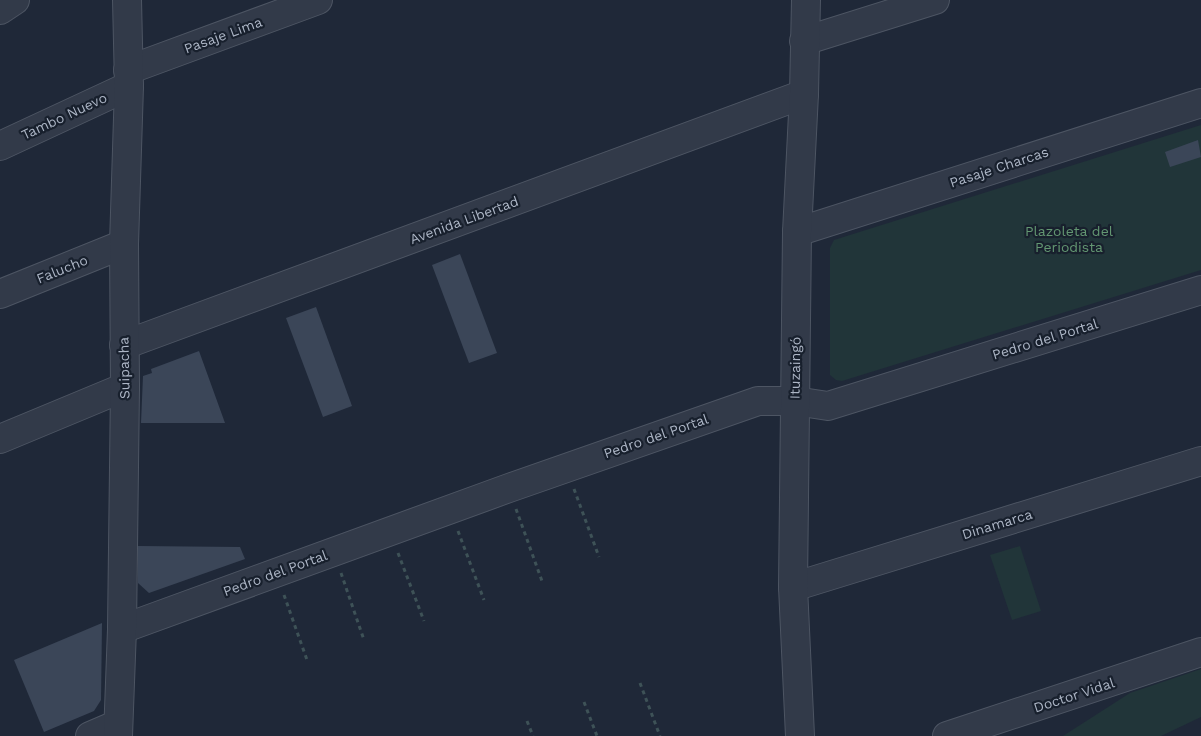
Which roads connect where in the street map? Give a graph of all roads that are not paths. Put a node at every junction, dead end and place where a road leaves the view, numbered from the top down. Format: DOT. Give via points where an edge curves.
graph roads {
  1 [pos="15,0"];
  2 [pos="127,0"];
  3 [pos="318,0"];
  4 [pos="806,0"];
  5 [pos="935,0"];
  6 [pos="0,10"];
  7 [pos="804,41"];
  8 [pos="128,78"];
  9 [pos="804,94"];
  10 [pos="1201,103"];
  11 [pos="0,146"];
  12 [pos="798,232"];
  13 [pos="124,244"];
  14 [pos="1201,290"];
  15 [pos="0,294"];
  16 [pos="124,345"];
  17 [pos="125,387"];
  18 [pos="795,401"];
  19 [pos="0,439"];
  20 [pos="1201,461"];
  21 [pos="793,587"];
  22 [pos="122,629"];
  23 [pos="1201,652"];
  24 [pos="118,730"];
  25 [pos="794,734"];
  26 [pos="90,736"];
  27 [pos="947,736"];
  1 -- 6 [label="street"];
  2 -- 8 [label="street, Suipacha"];
  3 -- 8 [label="street, Pasaje Lima"];
  4 -- 7 [label="street, Ituzaingó"];
  5 -- 7 [label="street"];
  7 -- 9 [label="street, Ituzaingó"];
  8 -- 11 [label="street, Tambo Nuevo"];
  8 -- 13 [label="street, Suipacha"];
  9 -- 12 [label="street, Ituzaingó"];
  9 -- 16 [label="street, Avenida Libertad"];
  10 -- 12 [label="street, Pasaje Charcas"];
  12 -- 18 [label="street, Ituzaingó"];
  13 -- 15 [label="street, Falucho"];
  13 -- 16 [label="street, Suipacha"];
  14 -- 18 [label="street, Pedro del Portal" via="828,406"];
  16 -- 17 [label="street, Suipacha"];
  17 -- 19 [label="street"];
  17 -- 22 [label="street, Suipacha"];
  18 -- 21 [label="street, Ituzaingó"];
  18 -- 22 [label="street, Pedro del Portal" via="758,401"];
  20 -- 21 [label="street, Dinamarca"];
  21 -- 25 [label="street, Ituzaingó"];
  22 -- 24 [label="street, Suipacha"];
  23 -- 27 [label="street, Doctor Vidal"];
  24 -- 26 [label="street"];
}
